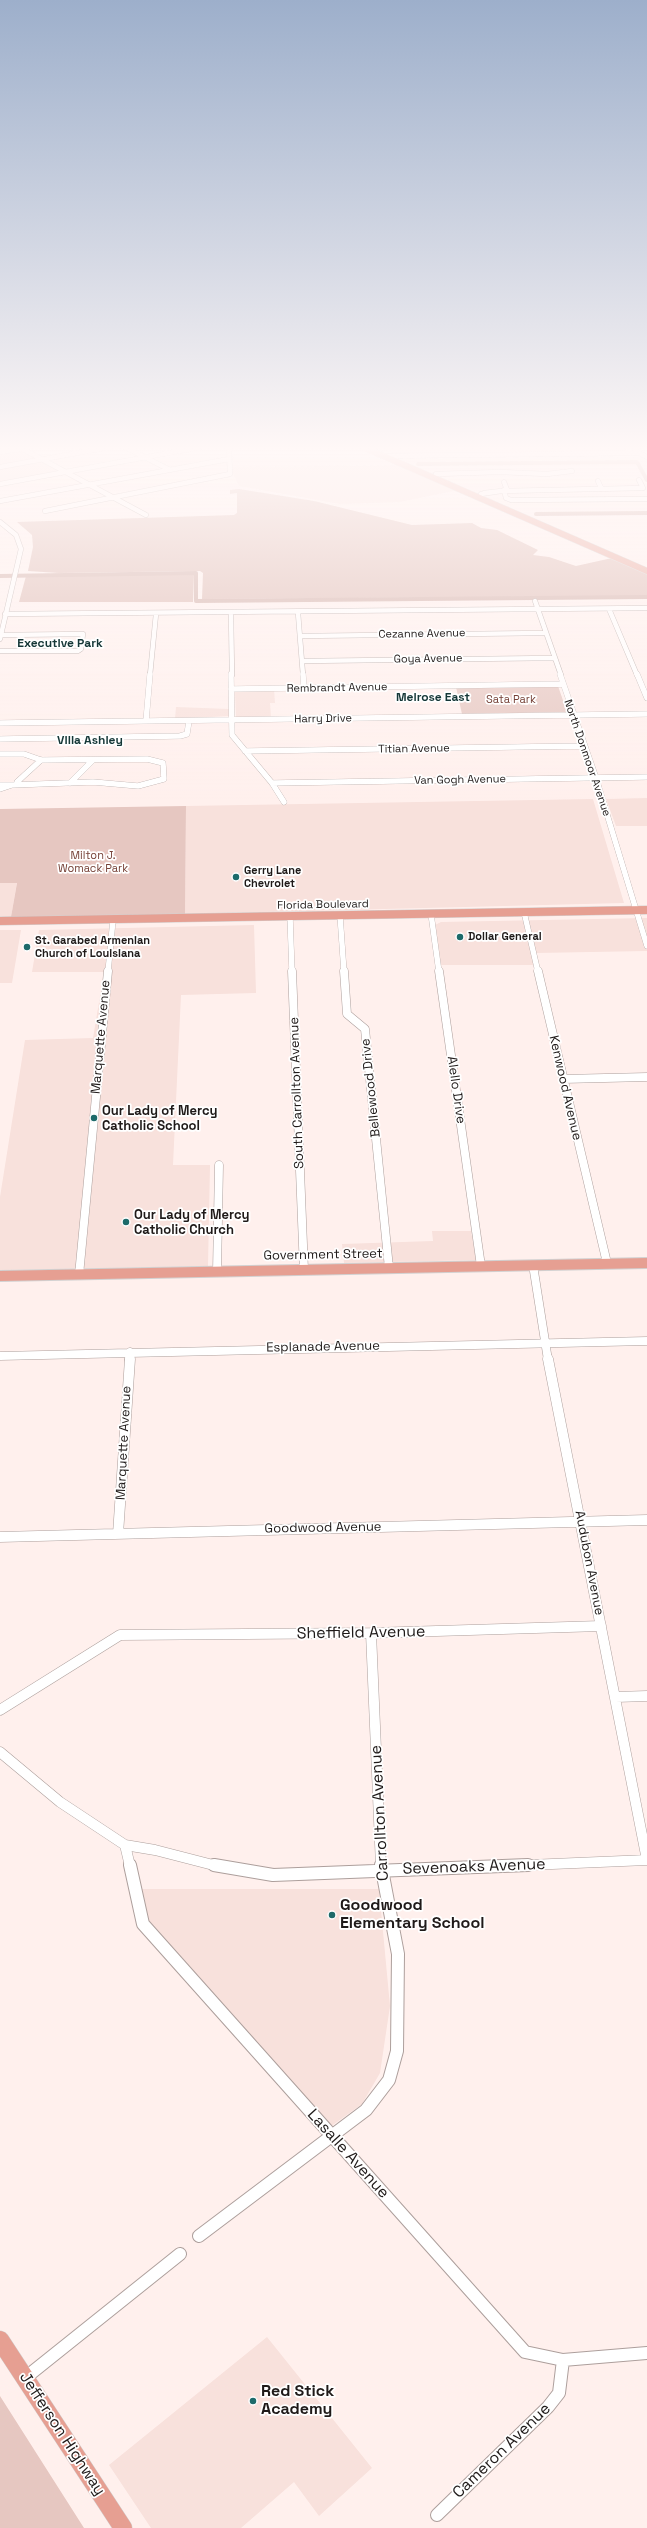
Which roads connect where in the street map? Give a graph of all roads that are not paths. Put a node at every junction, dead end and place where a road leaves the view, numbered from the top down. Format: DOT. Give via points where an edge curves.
graph roads {
  1 [pos="16,565"];
  2 [pos="535,601"];
  3 [pos="647,608"];
  4 [pos="609,609"];
  5 [pos="537,610"];
  6 [pos="298,613"];
  7 [pos="3,614"];
  8 [pos="156,614"];
  9 [pos="231,614"];
  10 [pos="544,632"];
  11 [pos="1,633"];
  12 [pos="300,636"];
  13 [pos="0,651"];
  14 [pos="554,658"];
  15 [pos="302,661"];
  16 [pos="562,684"];
  17 [pos="304,688"];
  18 [pos="231,689"];
  19 [pos="647,698"];
  20 [pos="647,714"];
  21 [pos="573,715"];
  22 [pos="232,720"];
  23 [pos="146,721"];
  24 [pos="189,721"];
  25 [pos="0,723"];
  26 [pos="0,739"];
  27 [pos="584,746"];
  28 [pos="245,751"];
  29 [pos="0,754"];
  30 [pos="41,760"];
  31 [pos="93,760"];
  32 [pos="647,777"];
  33 [pos="596,778"];
  34 [pos="272,783"];
  35 [pos="70,784"];
  36 [pos="14,785"];
  37 [pos="0,786"];
  38 [pos="0,789"];
  39 [pos="284,802"];
  40 [pos="647,910"];
  41 [pos="636,913"];
  42 [pos="524,915"];
  43 [pos="647,915"];
  44 [pos="431,916"];
  45 [pos="340,918"];
  46 [pos="290,919"];
  47 [pos="0,922"];
  48 [pos="112,922"];
  49 [pos="0,926"];
  50 [pos="647,946"];
  51 [pos="647,1077"];
  52 [pos="563,1079"];
  53 [pos="219,1165"];
  54 [pos="647,1263"];
  55 [pos="607,1264"];
  56 [pos="533,1265"];
  57 [pos="481,1266"];
  58 [pos="389,1268"];
  59 [pos="304,1270"];
  60 [pos="217,1272"];
  61 [pos="79,1274"];
  62 [pos="0,1276"];
  63 [pos="647,1341"];
  64 [pos="545,1342"];
  65 [pos="130,1352"];
  66 [pos="0,1356"];
  67 [pos="647,1520"];
  68 [pos="581,1522"];
  69 [pos="118,1534"];
  70 [pos="0,1536"];
  71 [pos="601,1626"];
  72 [pos="371,1633"];
  73 [pos="647,1696"];
  74 [pos="616,1697"];
  75 [pos="0,1710"];
  76 [pos="0,1752"];
  77 [pos="125,1845"];
  78 [pos="647,1860"];
  79 [pos="381,1870"];
  80 [pos="332,2136"];
  81 [pos="199,2236"];
  82 [pos="180,2254"];
  83 [pos="0,2340"];
  84 [pos="647,2353"];
  85 [pos="563,2360"];
  86 [pos="25,2378"];
  87 [pos="437,2515"];
  88 [pos="123,2528"];
  1 -- 7 [label="street"];
  2 -- 5 [label="street, North Donmoor Avenue"];
  3 -- 4 [label="street"];
  4 -- 5 [label="street"];
  4 -- 19 [label="street"];
  5 -- 6 [label="street"];
  5 -- 10 [label="street, North Donmoor Avenue"];
  6 -- 9 [label="street"];
  6 -- 12 [label="street"];
  7 -- 8 [label="street"];
  7 -- 11 [label="street"];
  8 -- 9 [label="street"];
  8 -- 23 [label="street"];
  9 -- 18 [label="street"];
  10 -- 12 [label="street, Cezanne Avenue"];
  10 -- 14 [label="street, North Donmoor Avenue"];
  11 -- 13 [label="street" via="84,634 84,637 78,651"];
  12 -- 15 [label="street"];
  14 -- 15 [label="street, Goya Avenue"];
  14 -- 16 [label="street, North Donmoor Avenue"];
  15 -- 17 [label="street"];
  16 -- 17 [label="street, Rembrandt Avenue"];
  16 -- 21 [label="street, North Donmoor Avenue"];
  17 -- 18 [label="street, Rembrandt Avenue"];
  18 -- 22 [label="street"];
  20 -- 21 [label="street, Harry Drive"];
  21 -- 22 [label="street, Harry Drive"];
  21 -- 27 [label="street, North Donmoor Avenue"];
  22 -- 24 [label="street, Harry Drive"];
  22 -- 28 [label="street" via="232,735"];
  23 -- 24 [label="street, Harry Drive"];
  23 -- 25 [label="street, Harry Drive"];
  24 -- 26 [label="street" via="187,734 180,736"];
  27 -- 28 [label="street, Titian Avenue"];
  27 -- 33 [label="street, North Donmoor Avenue"];
  28 -- 34 [label="street"];
  29 -- 30 [label="street" via="24,754"];
  30 -- 31 [label="street"];
  30 -- 36 [label="street"];
  31 -- 35 [label="street"];
  31 -- 35 [label="street" via="164,763 164,780 138,786 93,782"];
  32 -- 33 [label="street, Van Gogh Avenue"];
  33 -- 34 [label="street, Van Gogh Avenue"];
  33 -- 41 [label="street, North Donmoor Avenue"];
  34 -- 39 [label="street"];
  35 -- 36 [label="street"];
  36 -- 37 [label="street"];
  36 -- 38 [label="street"];
  40 -- 41 [label="main road, Florida Boulevard"];
  41 -- 42 [label="main road, Florida Boulevard"];
  41 -- 43 [label="main road, Florida Boulevard"];
  41 -- 50 [label="street, North Donmoor Avenue"];
  42 -- 44 [label="main road, Florida Boulevard"];
  42 -- 52 [label="street, Kenwood Avenue"];
  44 -- 45 [label="main road, Florida Boulevard"];
  44 -- 57 [label="street, Alello Drive"];
  45 -- 46 [label="main road, Florida Boulevard"];
  45 -- 58 [label="street, Bellewood Drive" via="347,1014 365,1029"];
  46 -- 48 [label="main road, Florida Boulevard"];
  46 -- 59 [label="street, South Carrollton Avenue"];
  47 -- 48 [label="main road, Florida Boulevard"];
  48 -- 49 [label="main road, Florida Boulevard"];
  48 -- 61 [label="street, Marquette Avenue"];
  51 -- 52 [label="street"];
  52 -- 55 [label="street, Kenwood Avenue"];
  53 -- 60 [label="street"];
  54 -- 55 [label="main road, Government Street"];
  55 -- 56 [label="main road, Government Street"];
  56 -- 57 [label="main road, Government Street"];
  56 -- 64 [label="street, Audubon Avenue"];
  57 -- 58 [label="main road, Government Street"];
  58 -- 59 [label="main road, Government Street"];
  59 -- 60 [label="main road, Government Street"];
  60 -- 61 [label="main road, Government Street"];
  61 -- 62 [label="main road, Government Street"];
  63 -- 64 [label="street, Esplanade Avenue"];
  64 -- 65 [label="street, Esplanade Avenue"];
  64 -- 68 [label="street, Audubon Avenue"];
  65 -- 66 [label="street, Esplanade Avenue"];
  65 -- 69 [label="street, Marquette Avenue"];
  67 -- 68 [label="street, Goodwood Avenue"];
  68 -- 69 [label="street, Goodwood Avenue"];
  68 -- 71 [label="street, Audubon Avenue"];
  69 -- 70 [label="street, Goodwood Avenue"];
  71 -- 72 [label="street, Sheffield Avenue"];
  71 -- 74 [label="street, Audubon Avenue"];
  72 -- 75 [label="street, Sheffield Avenue" via="120,1635"];
  72 -- 79 [label="street, Carrollton Avenue"];
  73 -- 74 [label="street"];
  74 -- 78 [label="street, Audubon Avenue"];
  76 -- 77 [label="street, Sevenoaks Avenue" via="60,1802"];
  77 -- 79 [label="street, Sevenoaks Avenue" via="231,1870 273,1875"];
  77 -- 80 [label="street, Lasalle Avenue" via="143,1924"];
  78 -- 79 [label="street, Sevenoaks Avenue"];
  79 -- 80 [label="street, Carrollton Avenue" via="398,1954 397,2051 389,2080 366,2110"];
  80 -- 81 [label="street, Carrollton Avenue"];
  80 -- 85 [label="street, Lasalle Avenue" via="525,2352"];
  82 -- 86 [label="street"];
  83 -- 86 [label="main road, Jefferson Highway"];
  84 -- 85 [label="street, Lasalle Avenue"];
  85 -- 87 [label="street, Cameron Avenue" via="559,2393 548,2407"];
  86 -- 88 [label="main road, Jefferson Highway"];
}
